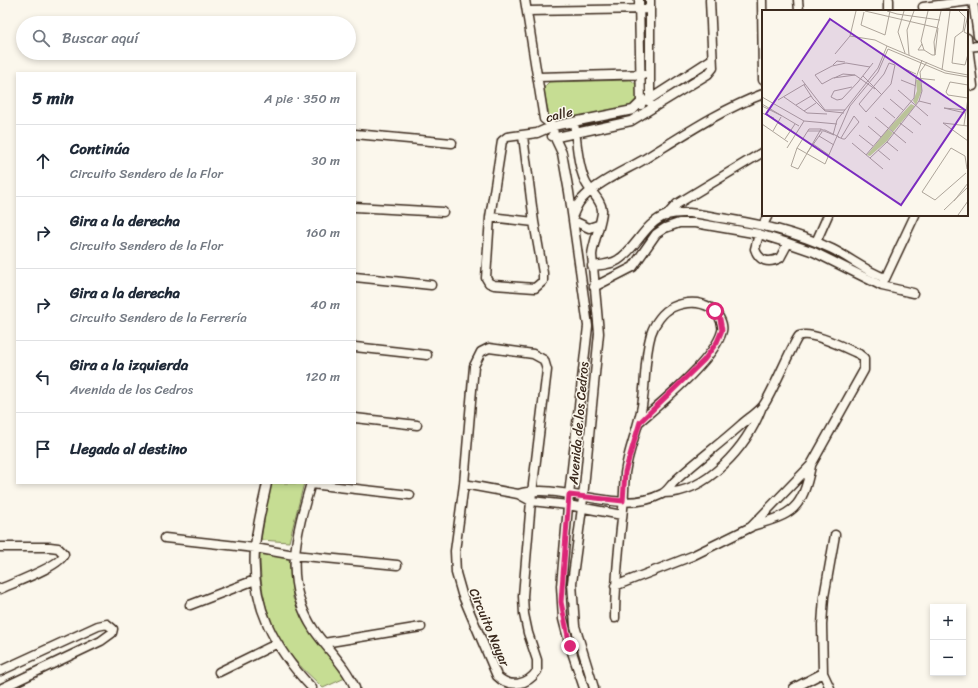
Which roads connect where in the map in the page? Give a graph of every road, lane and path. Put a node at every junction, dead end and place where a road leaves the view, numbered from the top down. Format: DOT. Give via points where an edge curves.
graph roads {
  1 [pos="525,0"];
  2 [pos="639,0"];
  3 [pos="650,0"];
  4 [pos="710,0"];
  5 [pos="762,0"];
  6 [pos="798,0"];
  7 [pos="975,1"];
  8 [pos="949,2"];
  9 [pos="923,7"];
  10 [pos="639,10"];
  11 [pos="650,10"];
  12 [pos="762,10"];
  13 [pos="799,10"];
  14 [pos="527,11"];
  15 [pos="978,36"];
  16 [pos="968,38"];
  17 [pos="978,46"];
  18 [pos="968,47"];
  19 [pos="712,59"];
  20 [pos="641,74"];
  21 [pos="650,74"];
  22 [pos="538,77"];
  23 [pos="973,86"];
  24 [pos="762,94"];
  25 [pos="650,99"];
  26 [pos="641,102"];
  27 [pos="650,111"];
  28 [pos="642,116"];
  29 [pos="574,123"];
  30 [pos="553,126"];
  31 [pos="537,133"];
  32 [pos="576,133"];
  33 [pos="356,134"];
  34 [pos="523,136"];
  35 [pos="555,137"];
  36 [pos="452,144"];
  37 [pos="762,153"];
  38 [pos="591,191"];
  39 [pos="356,207"];
  40 [pos="443,212"];
  41 [pos="665,216"];
  42 [pos="768,216"];
  43 [pos="828,216"];
  44 [pos="915,216"];
  45 [pos="490,217"];
  46 [pos="573,218"];
  47 [pos="534,222"];
  48 [pos="598,225"];
  49 [pos="764,225"];
  50 [pos="759,234"];
  51 [pos="816,242"];
  52 [pos="788,243"];
  53 [pos="628,252"];
  54 [pos="639,260"];
  55 [pos="592,266"];
  56 [pos="356,277"];
  57 [pos="593,278"];
  58 [pos="582,280"];
  59 [pos="883,282"];
  60 [pos="431,285"];
  61 [pos="594,287"];
  62 [pos="913,293"];
  63 [pos="356,347"];
  64 [pos="427,354"];
  65 [pos="762,406"];
  66 [pos="356,418"];
  67 [pos="640,422"];
  68 [pos="417,425"];
  69 [pos="811,465"];
  70 [pos="267,484"];
  71 [pos="311,484"];
  72 [pos="319,484"];
  73 [pos="464,484"];
  74 [pos="532,490"];
  75 [pos="664,493"];
  76 [pos="518,494"];
  77 [pos="410,495"];
  78 [pos="569,495"];
  79 [pos="583,497"];
  80 [pos="531,501"];
  81 [pos="623,501"];
  82 [pos="568,505"];
  83 [pos="582,508"];
  84 [pos="622,515"];
  85 [pos="751,526"];
  86 [pos="835,535"];
  87 [pos="165,538"];
  88 [pos="0,547"];
  89 [pos="254,548"];
  90 [pos="294,555"];
  91 [pos="397,565"];
  92 [pos="255,580"];
  93 [pos="615,586"];
  94 [pos="0,589"];
  95 [pos="190,605"];
  96 [pos="615,618"];
  97 [pos="421,627"];
  98 [pos="324,643"];
  99 [pos="276,644"];
  100 [pos="0,671"];
  101 [pos="219,672"];
  102 [pos="823,674"];
  103 [pos="351,687"];
  104 [pos="2,688"];
  105 [pos="312,688"];
  106 [pos="584,688"];
  107 [pos="594,688"];
  108 [pos="794,688"];
  109 [pos="830,688"];
  1 -- 14 [label="street"];
  2 -- 10 [label="street"];
  3 -- 11 [label="street"];
  4 -- 19 [label="street"];
  5 -- 12 [label="street"];
  6 -- 13 [label="street"];
  7 -- 8 [label="street"];
  7 -- 15 [label="street"];
  8 -- 9 [label="street"];
  10 -- 11 [label="street"];
  10 -- 14 [label="street"];
  10 -- 20 [label="street"];
  11 -- 21 [label="street"];
  14 -- 22 [label="street"];
  15 -- 16 [label="street"];
  17 -- 18 [label="street"];
  18 -- 23 [label="street"];
  19 -- 25 [label="street, calle"];
  19 -- 27 [label="street, calle" via="712,71"];
  20 -- 21 [label="street"];
  20 -- 22 [label="street"];
  20 -- 26 [label="street"];
  21 -- 25 [label="street"];
  22 -- 30 [label="street" via="544,119"];
  24 -- 38 [label="street" via="721,113"];
  25 -- 26 [label="street, calle"];
  25 -- 27 [label="street"];
  26 -- 28 [label="street"];
  26 -- 29 [label="street, calle" via="633,110 625,113"];
  27 -- 28 [label="street, calle"];
  28 -- 32 [label="street, calle" via="624,124"];
  29 -- 30 [label="street, calle"];
  29 -- 32 [label="street, Avenida de los Cedros"];
  30 -- 31 [label="street, calle"];
  30 -- 35 [label="street, Avenida de los Cedros"];
  31 -- 34 [label="street"];
  31 -- 35 [label="street, calle"];
  32 -- 35 [label="street, calle"];
  32 -- 38 [label="street, Avenida de los Cedros" via="580,164"];
  33 -- 36 [label="street"];
  34 -- 45 [label="street" via="507,137 502,142"];
  34 -- 47 [label="street"];
  35 -- 46 [label="street, Avenida de los Cedros" via="562,153"];
  37 -- 41 [label="street" via="677,204"];
  38 -- 46 [label="street" via="580,202"];
  38 -- 48 [label="street, Avenida de los Cedros" via="602,208"];
  39 -- 40 [label="street"];
  41 -- 49 [label="street" via="694,213"];
  41 -- 53 [label="street" via="648,226"];
  42 -- 49 [label="street"];
  43 -- 51 [label="street"];
  44 -- 59 [label="street"];
  45 -- 47 [label="street"];
  45 -- 47 [label="street" via="486,274 489,283 494,285 535,288 543,281"];
  46 -- 48 [label="street" via="589,228"];
  46 -- 58 [label="street, Avenida de los Cedros"];
  48 -- 55 [label="street, Avenida de los Cedros" via="593,244"];
  49 -- 51 [label="street"];
  50 -- 52 [label="street"];
  50 -- 52 [label="street" via="755,249 762,259 768,262 780,258"];
  50 -- 54 [label="street" via="695,223 679,223 656,234"];
  51 -- 59 [label="street"];
  52 -- 59 [label="street"];
  53 -- 54 [label="street"];
  53 -- 55 [label="street" via="609,264"];
  54 -- 61 [label="street" via="628,270"];
  55 -- 57 [label="street, Avenida de los Cedros"];
  56 -- 60 [label="street"];
  57 -- 58 [label="street"];
  57 -- 61 [label="street, Avenida de los Cedros"];
  58 -- 78 [label="street, Avenida de los Cedros" via="588,326"];
  59 -- 62 [label="street"];
  61 -- 79 [label="street, Avenida de los Cedros" via="599,333"];
  63 -- 64 [label="street"];
  65 -- 69 [label="street" via="781,375 795,340 800,336 815,336 864,358 864,370"];
  65 -- 75 [label="street"];
  65 -- 75 [label="street" via="754,427 730,459 700,482 684,490"];
  66 -- 68 [label="street"];
  67 -- 67 [label="street" via="699,365 717,342 722,330 715,311 700,303 683,303 671,308 659,319 651,333 647,352"];
  67 -- 81 [label="street" via="625,472"];
  69 -- 85 [label="street"];
  69 -- 85 [label="street" via="807,487 798,505 781,517"];
  70 -- 89 [label="street"];
  71 -- 90 [label="street"];
  72 -- 77 [label="street"];
  73 -- 74 [label="street, Circuito Nayar" via="474,366 481,352 489,348 533,354 544,360 546,365"];
  73 -- 76 [label="street"];
  73 -- 80 [label="street, Circuito Nayar" via="455,551 456,573 493,669 500,681 507,686 517,687 526,683 537,671 537,660 524,614 523,596"];
  74 -- 76 [label="street"];
  74 -- 78 [label="street"];
  74 -- 80 [label="street, Circuito Nayar"];
  75 -- 81 [label="street" via="647,499"];
  76 -- 80 [label="street"];
  78 -- 79 [label="street"];
  78 -- 82 [label="street, Avenida de los Cedros"];
  79 -- 81 [label="street"];
  79 -- 83 [label="street, Avenida de los Cedros"];
  80 -- 82 [label="street"];
  81 -- 84 [label="street"];
  82 -- 83 [label="street"];
  82 -- 106 [label="street, Avenida de los Cedros" via="561,602 570,646"];
  83 -- 84 [label="street"];
  83 -- 107 [label="street, Avenida de los Cedros" via="572,583 573,611 580,646"];
  84 -- 93 [label="street"];
  85 -- 93 [label="street" via="692,556"];
  86 -- 102 [label="street" via="824,597"];
  87 -- 89 [label="street"];
  88 -- 94 [label="street" via="50,547 58,548 64,554 54,565"];
  89 -- 90 [label="street"];
  89 -- 92 [label="street"];
  90 -- 91 [label="street"];
  90 -- 98 [label="street" via="298,598 304,614"];
  92 -- 95 [label="street"];
  92 -- 99 [label="street" via="260,604"];
  93 -- 96 [label="street"];
  97 -- 98 [label="street"];
  98 -- 103 [label="street"];
  99 -- 101 [label="street"];
  99 -- 105 [label="street"];
  100 -- 104 [label="street" via="98,626 107,624 113,629 102,641"];
  102 -- 108 [label="street"];
  102 -- 109 [label="street"];
}
